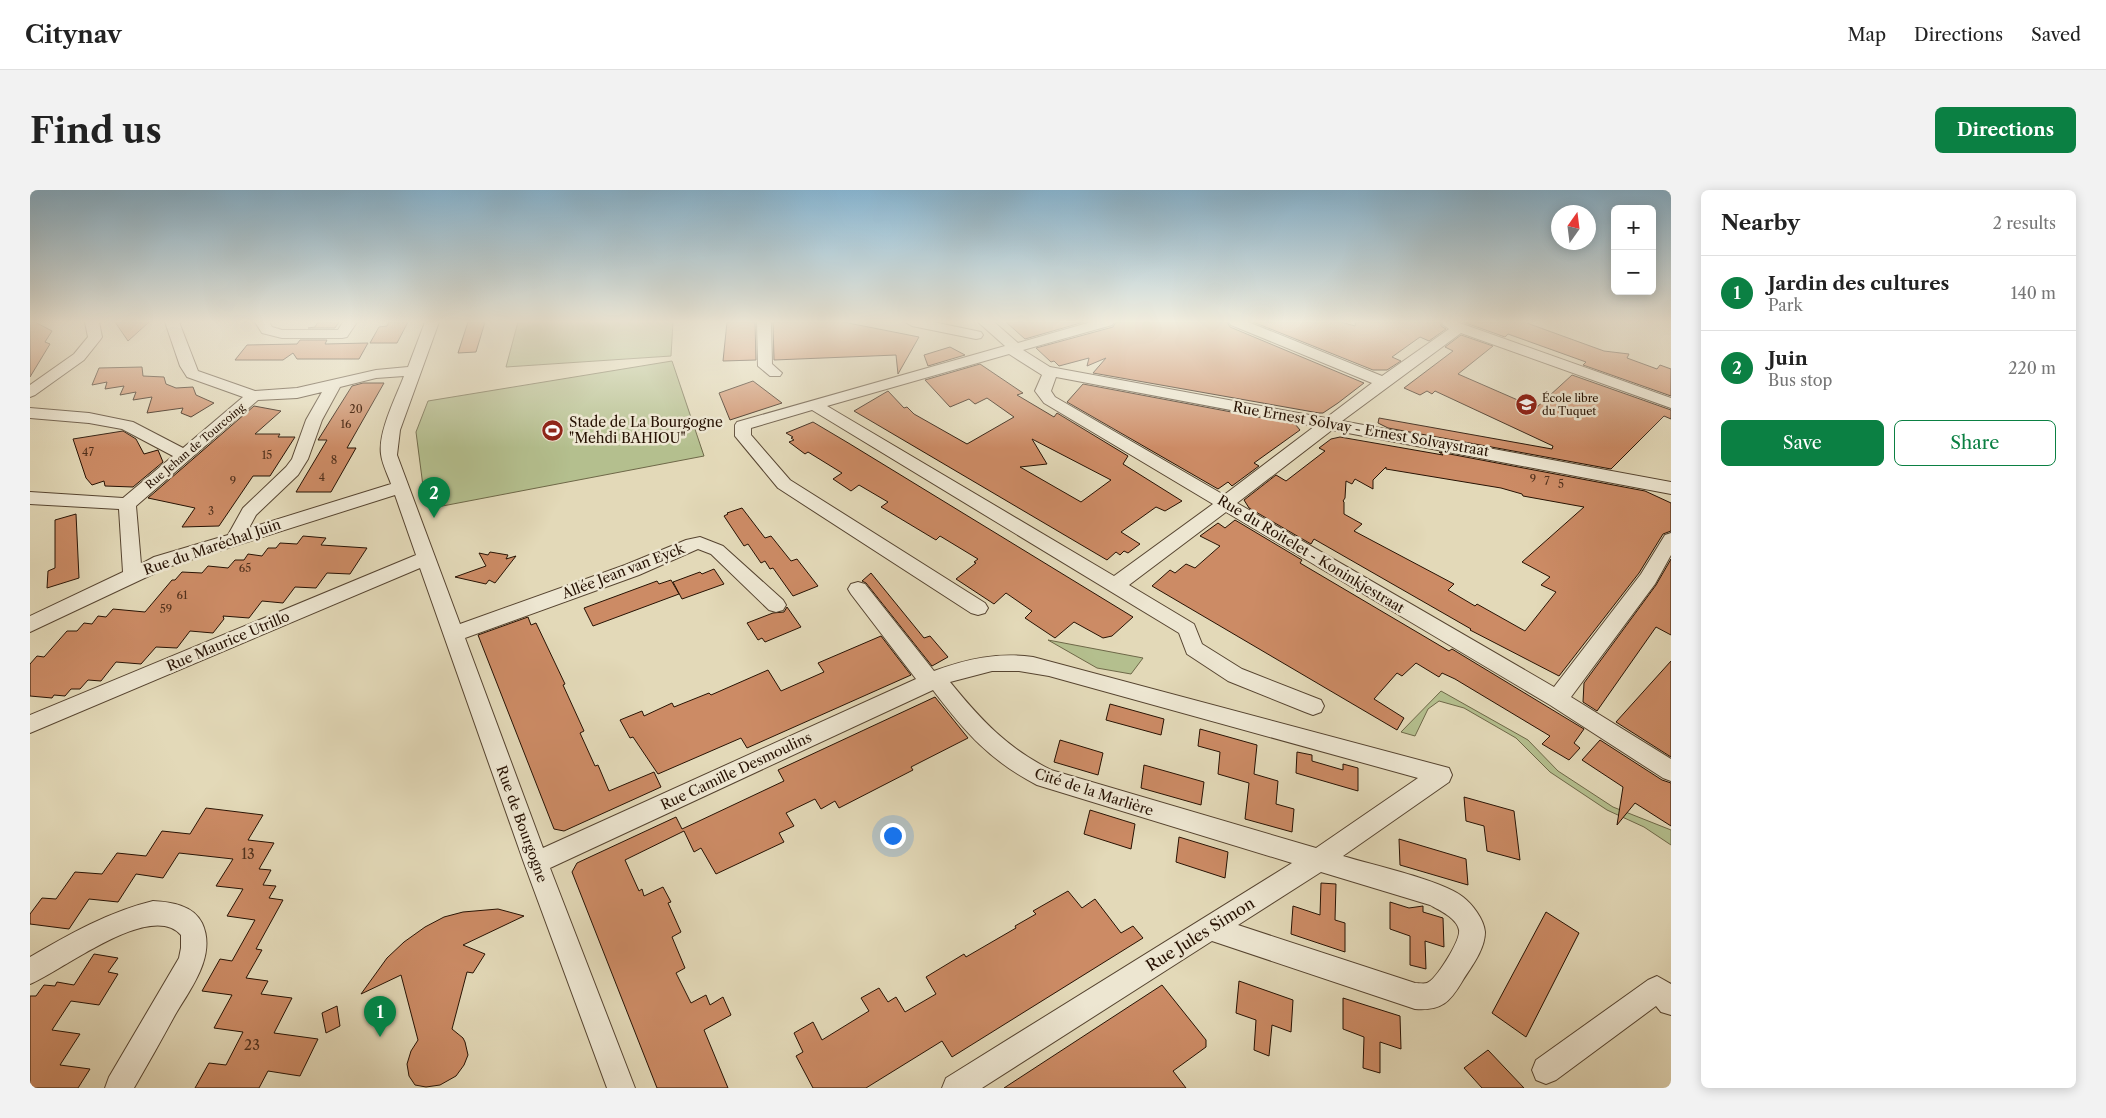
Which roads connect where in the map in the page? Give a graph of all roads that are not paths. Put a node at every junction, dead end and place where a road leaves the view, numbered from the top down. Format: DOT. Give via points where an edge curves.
graph roads {
  1 [pos="69,364"];
  2 [pos="186,364"];
  3 [pos="416,364"];
  4 [pos="765,364"];
  5 [pos="964,364"];
  6 [pos="1033,364"];
  7 [pos="1339,364"];
  8 [pos="1405,364"];
  9 [pos="1562,364"];
  10 [pos="413,371"];
  11 [pos="1050,372"];
  12 [pos="775,373"];
  13 [pos="1383,382"];
  14 [pos="334,384"];
  15 [pos="30,392"];
  16 [pos="254,396"];
  17 [pos="1671,403"];
  18 [pos="816,406"];
  19 [pos="30,413"];
  20 [pos="1331,423"];
  21 [pos="184,455"];
  22 [pos="400,487"];
  23 [pos="1671,488"];
  24 [pos="30,498"];
  25 [pos="1226,503"];
  26 [pos="127,504"];
  27 [pos="235,538"];
  28 [pos="1671,539"];
  29 [pos="426,558"];
  30 [pos="133,574"];
  31 [pos="1114,586"];
  32 [pos="858,589"];
  33 [pos="776,605"];
  34 [pos="978,608"];
  35 [pos="30,625"];
  36 [pos="453,634"];
  37 [pos="933,680"];
  38 [pos="1557,700"];
  39 [pos="1313,706"];
  40 [pos="30,724"];
  41 [pos="1671,771"];
  42 [pos="1317,861"];
  43 [pos="536,863"];
  44 [pos="1210,928"];
  45 [pos="30,971"];
  46 [pos="1671,1002"];
  47 [pos="1546,1070"];
  48 [pos="120,1087"];
  49 [pos="621,1088"];
  50 [pos="956,1088"];
  1 -- 15 [label="street"];
  2 -- 16 [label="street" via="192,374"];
  3 -- 10 [label="street, Rue de Bourgogne"];
  4 -- 12 [label="street"];
  5 -- 18 [label="street"];
  6 -- 11 [label="street"];
  7 -- 13 [label="street"];
  8 -- 13 [label="street"];
  9 -- 17 [label="street"];
  10 -- 14 [label="street, Rue Jehan de Tourcoing" via="389,372"];
  10 -- 22 [label="street, Rue de Bourgogne" via="389,444 389,455"];
  11 -- 20 [label="street, Rue Ernest Solvay - Ernest Solvaystraat"];
  11 -- 25 [label="street, Rue du Roitelet - Koninkjestraat" via="1043,391 1049,400"];
  13 -- 20 [label="street"];
  14 -- 16 [label="street, Rue Jehan de Tourcoing" via="291,394"];
  14 -- 27 [label="street" via="314,420 300,459 292,471 249,512"];
  16 -- 21 [label="street, Rue Jehan de Tourcoing"];
  18 -- 31 [label="street"];
  18 -- 34 [label="street" via="743,426 743,436 784,484"];
  19 -- 21 [label="street" via="127,425"];
  20 -- 23 [label="street, Rue Ernest Solvay - Ernest Solvaystraat"];
  20 -- 25 [label="street"];
  21 -- 26 [label="street, Rue Jehan de Tourcoing"];
  22 -- 27 [label="street, Rue du Maréchal Juin"];
  22 -- 29 [label="street, Rue de Bourgogne"];
  24 -- 26 [label="street"];
  25 -- 31 [label="street"];
  25 -- 38 [label="street, Rue du Roitelet - Koninkjestraat"];
  26 -- 30 [label="street"];
  27 -- 30 [label="street, Rue du Maréchal Juin"];
  28 -- 38 [label="street" via="1648,579"];
  29 -- 36 [label="street, Rue de Bourgogne"];
  29 -- 40 [label="street, Rue Maurice Utrillo"];
  30 -- 35 [label="street, Rue du Maréchal Juin"];
  31 -- 39 [label="street" via="1187,629 1194,649 1235,676"];
  32 -- 37 [label="street, Cité de la Marlière"];
  33 -- 36 [label="street, Allée Jean van Eyck" via="717,550 700,543"];
  36 -- 43 [label="street, Rue de Bourgogne"];
  37 -- 42 [label="street, Cité de la Marlière" via="992,746 1029,771"];
  37 -- 42 [label="street, Rue Jules Simon" via="975,665 1001,661 1028,663 1440,775"];
  37 -- 43 [label="street, Rue Camille Desmoulins"];
  38 -- 41 [label="street, Rue du Roitelet - Koninkjestraat"];
  42 -- 44 [label="street, Rue Jules Simon"];
  42 -- 44 [label="street, Cité de la Marlière" via="1435,895 1459,909 1470,923 1470,944 1444,987 1430,997 1415,996"];
  43 -- 49 [label="street, Rue de Bourgogne"];
  44 -- 50 [label="street, Rue Jules Simon"];
  45 -- 48 [label="street" via="140,914 163,912 184,920 190,926 195,944 189,965"];
  46 -- 47 [label="street" via="1657,989"];
}
